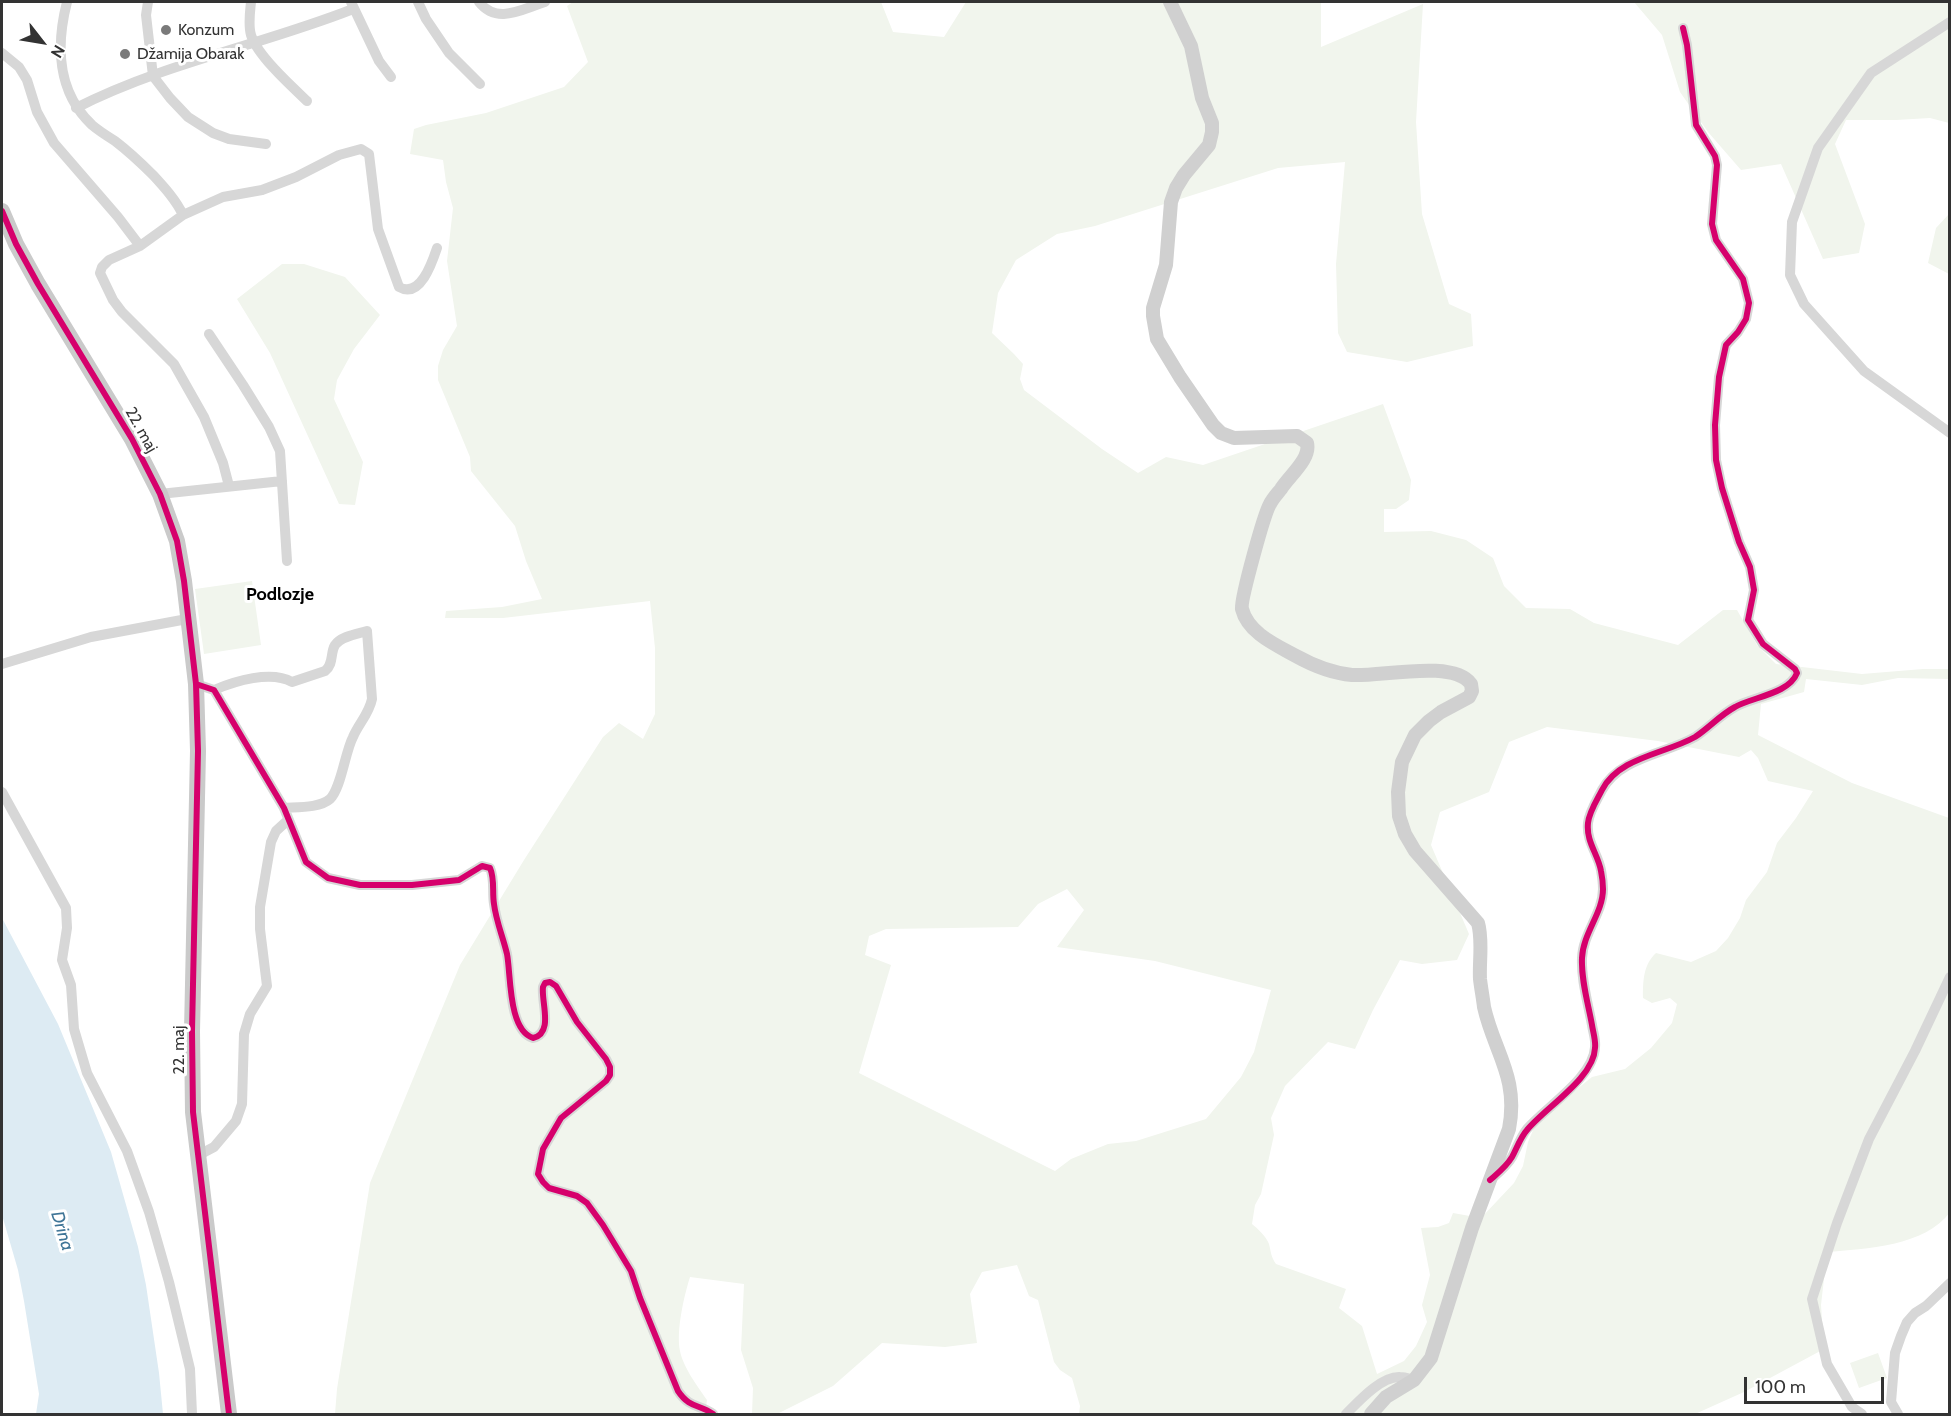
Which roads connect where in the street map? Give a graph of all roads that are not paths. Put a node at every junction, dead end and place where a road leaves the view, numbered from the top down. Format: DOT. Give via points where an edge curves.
graph roads {
  1 [pos="67,2"];
  2 [pos="148,2"];
  3 [pos="251,2"];
  4 [pos="418,2"];
  5 [pos="479,2"];
  6 [pos="545,2"];
  7 [pos="1170,2"];
  8 [pos="352,5"];
  9 [pos="1950,22"];
  10 [pos="1683,28"];
  11 [pos="254,42"];
  12 [pos="2,53"];
  13 [pos="153,76"];
  14 [pos="391,77"];
  15 [pos="480,84"];
  16 [pos="307,101"];
  17 [pos="76,108"];
  18 [pos="266,144"];
  19 [pos="2,211"];
  20 [pos="183,215"];
  21 [pos="140,246"];
  22 [pos="437,248"];
  23 [pos="209,334"];
  24 [pos="1950,433"];
  25 [pos="282,481"];
  26 [pos="229,486"];
  27 [pos="160,494"];
  28 [pos="287,561"];
  29 [pos="187,619"];
  30 [pos="2,664"];
  31 [pos="196,684"];
  32 [pos="214,690"];
  33 [pos="2,792"];
  34 [pos="284,808"];
  35 [pos="288,820"];
  36 [pos="1950,977"];
  37 [pos="197,1156"];
  38 [pos="1490,1180"];
  39 [pos="1950,1283"];
  40 [pos="1414,1380"];
  41 [pos="192,1414"];
  42 [pos="229,1414"];
  43 [pos="713,1414"];
  44 [pos="1346,1414"];
  45 [pos="1371,1414"];
  46 [pos="1862,1414"];
  47 [pos="1898,1414"];
  1 -- 17 [label="street" via="60,40 64,73"];
  2 -- 13 [label="street"];
  3 -- 11 [label="street" via="249,27"];
  4 -- 15 [label="street" via="449,53"];
  5 -- 6 [label="street" via="498,15"];
  7 -- 38 [label="main road" via="1191,46 1212,132 1209,145 1184,175 1171,202 1166,265 1153,308 1158,339 1221,433 1234,438 1297,436 1308,448 1270,504 1245,586 1242,609 1257,633 1316,667 1350,675 1443,671 1462,675 1471,684 1470,697 1429,721 1415,735 1402,762 1398,792 1399,816 1415,851 1473,916 1479,928 1485,1009 1508,1076 1512,1102 1509,1129"];
  8 -- 11 [label="street" via="300,29"];
  8 -- 14 [label="street" via="378,61"];
  9 -- 24 [label="street" via="1871,73 1818,148 1792,222 1790,275 1804,304 1864,371"];
  10 -- 38 [label="street" via="1696,125 1717,165 1712,225 1716,240 1743,279 1749,303 1746,319 1726,345 1719,377 1716,460 1750,567 1754,590 1748,620 1763,644 1797,673 1762,698 1737,705 1695,737 1617,772 1605,785 1588,824 1588,840 1601,869 1603,891 1582,957 1595,1047 1592,1063 1526,1130 1511,1159"];
  11 -- 13 [label="street"];
  11 -- 16 [label="street"];
  12 -- 21 [label="street" via="27,80 37,112 54,143"];
  13 -- 17 [label="street"];
  13 -- 18 [label="street" via="188,117 213,133"];
  17 -- 20 [label="street" via="142,163"];
  19 -- 27 [label="main road, 22. maj" via="38,284 132,439"];
  20 -- 21 [label="street"];
  20 -- 22 [label="street" via="223,197 262,190 361,149 369,154 378,229 399,287 408,290 421,282"];
  21 -- 26 [label="street" via="108,260 99,273 122,312 174,364 204,417"];
  23 -- 25 [label="street" via="269,427 280,451"];
  25 -- 26 [label="street"];
  25 -- 28 [label="street"];
  26 -- 27 [label="street"];
  27 -- 29 [label="main road, 22. maj" via="177,541"];
  29 -- 30 [label="street" via="91,637"];
  29 -- 31 [label="main road, 22. maj"];
  31 -- 32 [label="street"];
  31 -- 37 [label="main road, 22. maj" via="192,1031"];
  32 -- 34 [label="street"];
  32 -- 34 [label="street" via="274,676 292,681 325,671 335,645 345,637 366,631 372,699 351,739 336,790 320,804"];
  33 -- 41 [label="street" via="66,908 62,960 71,986 74,1029 87,1072 127,1151 149,1212 190,1369"];
  34 -- 35 [label="street"];
  35 -- 37 [label="street" via="271,842 260,907 267,986 250,1014 244,1034 242,1104 236,1121 221,1139"];
  35 -- 43 [label="street" via="306,862 328,878 360,885 412,885 459,880 482,866 490,868 493,902 508,957 511,995 524,1032 533,1038 542,1032 543,987 550,982 610,1067 606,1081 561,1118 543,1149 538,1174 549,1188 587,1203 631,1271 678,1391 692,1406"];
  36 -- 46 [label="street" via="1869,1139 1812,1299 1827,1364 1852,1407"];
  37 -- 42 [label="main road, 22. maj"];
  38 -- 40 [label="main road" via="1431,1358"];
  39 -- 47 [label="street" via="1915,1313 1901,1336 1895,1353 1891,1402"];
  40 -- 44 [label="street" via="1398,1376 1378,1385"];
  40 -- 45 [label="main road" via="1386,1396"];
}
